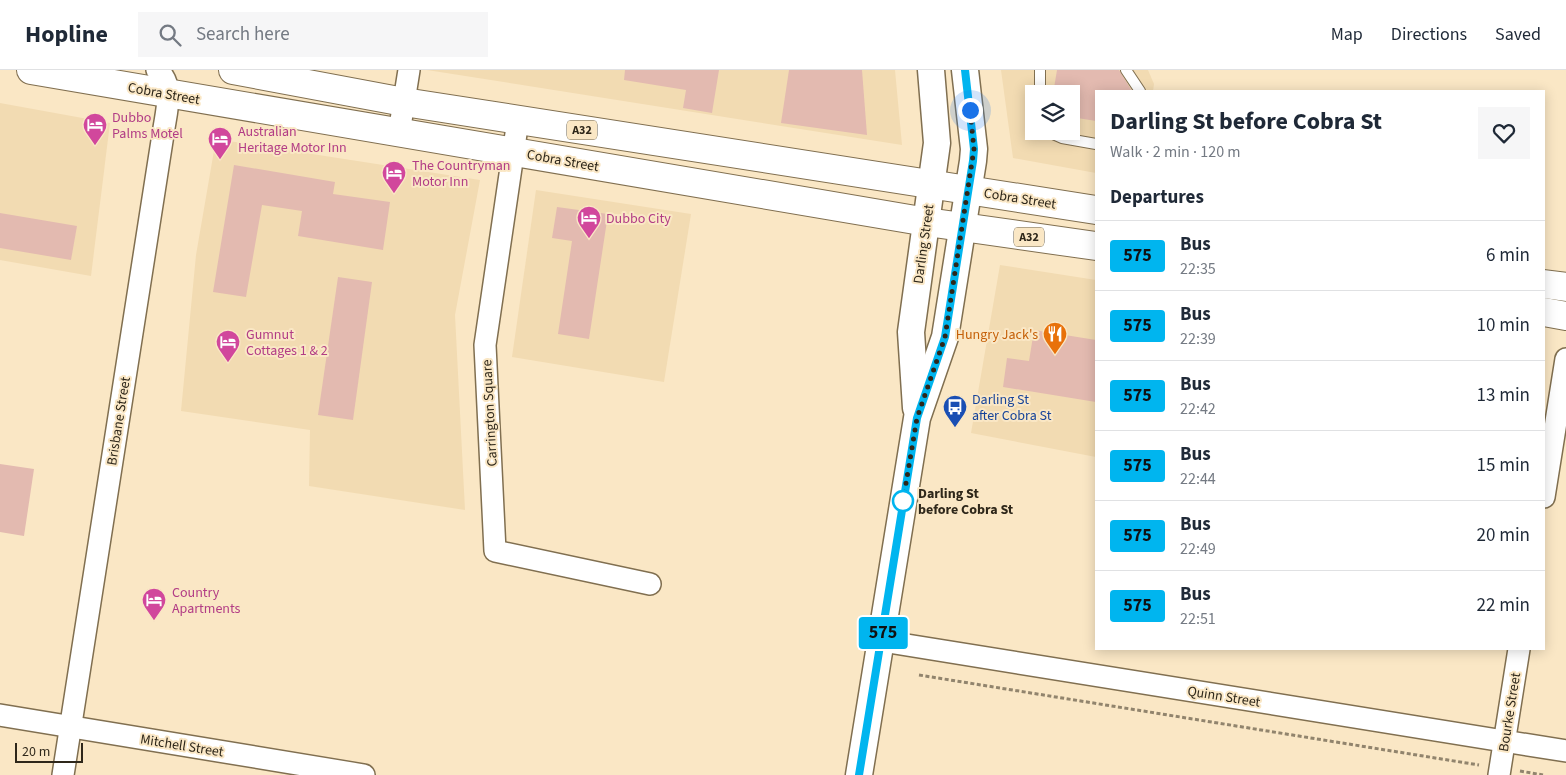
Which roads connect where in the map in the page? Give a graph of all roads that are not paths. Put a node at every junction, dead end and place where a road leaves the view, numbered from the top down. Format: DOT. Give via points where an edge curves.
graph roads {
  1 [pos="31,70"];
  2 [pos="233,70"];
  3 [pos="409,70"];
  4 [pos="931,70"];
  5 [pos="941,70"];
  6 [pos="965,70"];
  7 [pos="1040,70"];
  8 [pos="1126,70"];
  9 [pos="162,82"];
  10 [pos="1040,85"];
  11 [pos="1139,90"];
  12 [pos="404,102"];
  13 [pos="935,111"];
  14 [pos="518,120"];
  15 [pos="399,133"];
  16 [pos="1073,140"];
  17 [pos="1095,144"];
  18 [pos="514,152"];
  19 [pos="932,183"];
  20 [pos="968,190"];
  21 [pos="1095,210"];
  22 [pos="927,222"];
  23 [pos="962,227"];
  24 [pos="1095,246"];
  25 [pos="1545,284"];
  26 [pos="1566,287"];
  27 [pos="1545,312"];
  28 [pos="1566,316"];
  29 [pos="1566,359"];
  30 [pos="917,418"];
  31 [pos="1545,491"];
  32 [pos="650,584"];
  33 [pos="882,641"];
  34 [pos="1519,650"];
  35 [pos="0,715"];
  36 [pos="70,726"];
  37 [pos="1504,741"];
  38 [pos="1566,751"];
  39 [pos="1500,772"];
  40 [pos="63,775"];
  41 [pos="364,775"];
  42 [pos="859,775"];
  1 -- 9 [label="highway, Cobra Street / A32"];
  2 -- 12 [label="highway, Cobra Street / A32"];
  3 -- 12 [label="street"];
  4 -- 13 [label="street, Darling Street"];
  5 -- 13 [label="lane"];
  6 -- 20 [label="street, Darling Street" via="974,149"];
  7 -- 10 [label="lane"];
  8 -- 11 [label="lane"];
  9 -- 15 [label="highway, Cobra Street / A32"];
  9 -- 36 [label="street, Brisbane Street"];
  12 -- 14 [label="highway, Cobra Street / A32"];
  12 -- 15 [label="street"];
  13 -- 19 [label="street, Darling Street" via="937,143"];
  14 -- 18 [label="street, Carrington Square"];
  14 -- 19 [label="highway, Cobra Street / A32"];
  15 -- 18 [label="highway, Cobra Street / A32"];
  16 -- 17 [label="lane"];
  18 -- 22 [label="highway, Cobra Street / A32"];
  18 -- 32 [label="street, Carrington Square" via="486,346 495,551"];
  19 -- 20 [label="highway, Cobra Street / A32"];
  19 -- 22 [label="street, Darling Street"];
  20 -- 21 [label="highway, Cobra Street / A32"];
  20 -- 23 [label="street, Darling Street"];
  22 -- 23 [label="highway, Cobra Street / A32"];
  22 -- 30 [label="street, Darling Street" via="911,332"];
  23 -- 24 [label="highway, Cobra Street / A32"];
  23 -- 30 [label="street, Darling Street" via="945,337"];
  25 -- 26 [label="highway"];
  27 -- 28 [label="highway"];
  29 -- 31 [label="street"];
  30 -- 33 [label="street, Darling Street"];
  33 -- 37 [label="street, Quinn Street"];
  33 -- 42 [label="street, Darling Street"];
  34 -- 37 [label="street, Bourke Street"];
  35 -- 36 [label="street, Mitchell Street"];
  36 -- 40 [label="street, Brisbane Street"];
  36 -- 41 [label="street, Mitchell Street"];
  37 -- 38 [label="street, Quinn Street"];
  37 -- 39 [label="street, Bourke Street"];
}
